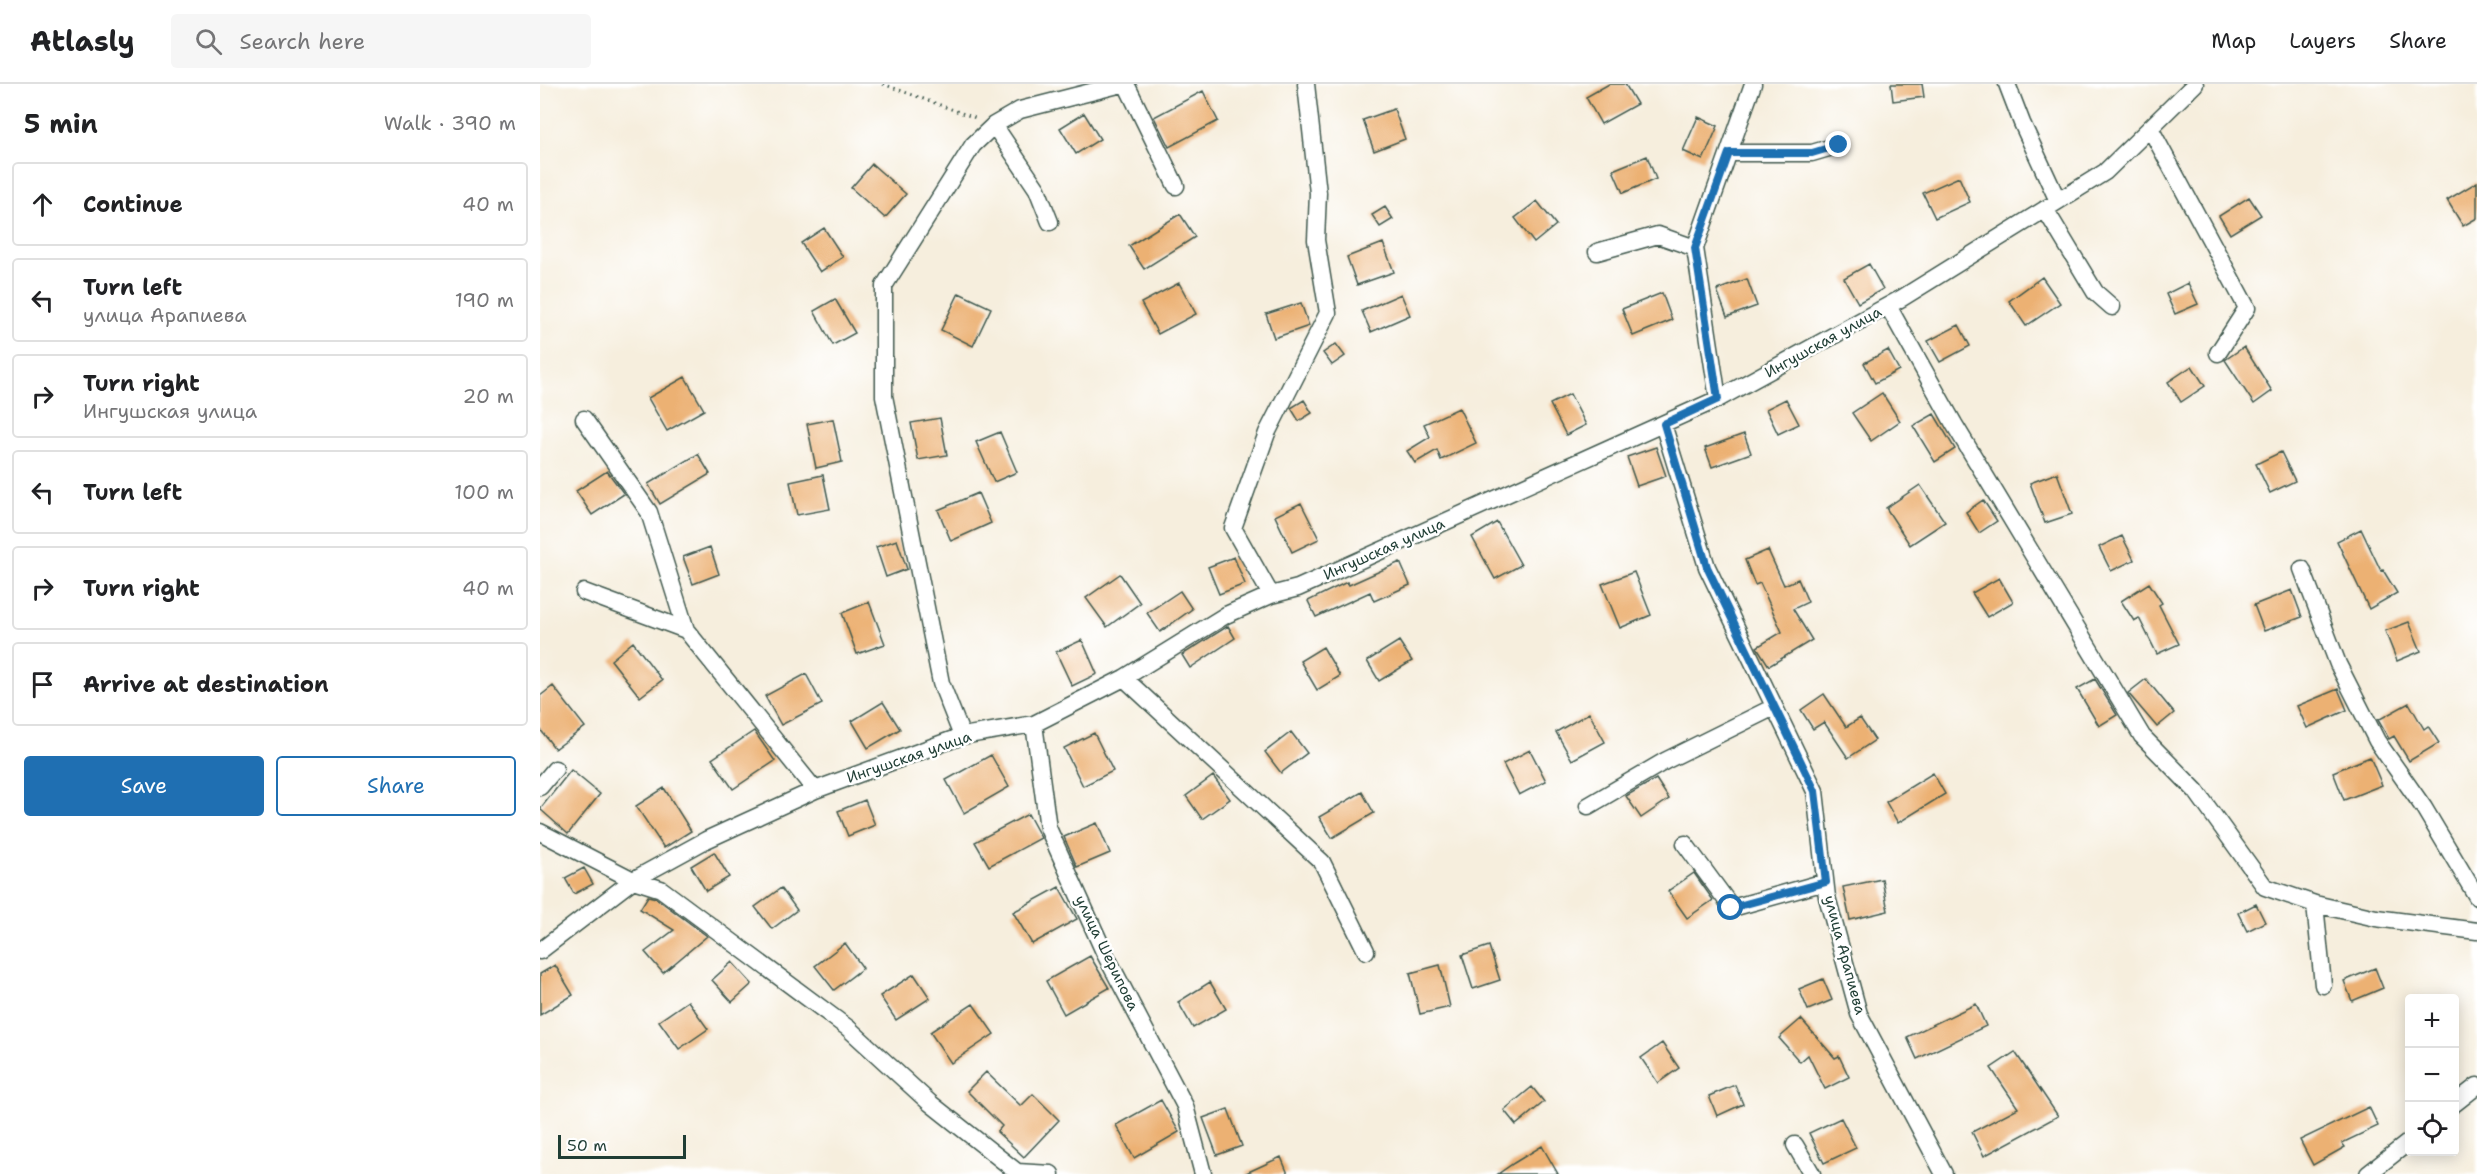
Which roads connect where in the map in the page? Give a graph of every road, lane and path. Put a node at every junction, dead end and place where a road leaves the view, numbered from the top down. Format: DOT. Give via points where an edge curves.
graph roads {
  1 [pos="883,84"];
  2 [pos="1124,84"];
  3 [pos="1306,84"];
  4 [pos="1753,84"];
  5 [pos="2007,84"];
  6 [pos="2195,84"];
  7 [pos="994,125"];
  8 [pos="2150,128"];
  9 [pos="1839,145"];
  10 [pos="1729,153"];
  11 [pos="1176,186"];
  12 [pos="2051,205"];
  13 [pos="1050,222"];
  14 [pos="1695,248"];
  15 [pos="1597,252"];
  16 [pos="1888,306"];
  17 [pos="2112,307"];
  18 [pos="2218,353"];
  19 [pos="1718,399"];
  20 [pos="585,420"];
  21 [pos="1664,424"];
  22 [pos="2302,568"];
  23 [pos="584,592"];
  24 [pos="1271,595"];
  25 [pos="686,630"];
  26 [pos="1124,678"];
  27 [pos="1774,707"];
  28 [pos="1034,724"];
  29 [pos="962,736"];
  30 [pos="555,770"];
  31 [pos="540,787"];
  32 [pos="815,790"];
  33 [pos="1588,806"];
  34 [pos="540,832"];
  35 [pos="1685,844"];
  36 [pos="633,880"];
  37 [pos="1826,882"];
  38 [pos="2477,897"];
  39 [pos="2315,904"];
  40 [pos="2477,931"];
  41 [pos="540,951"];
  42 [pos="1366,951"];
  43 [pos="2323,986"];
  44 [pos="2477,1086"];
  45 [pos="2457,1102"];
  46 [pos="1795,1144"];
  47 [pos="2405,1144"];
  48 [pos="1051,1174"];
  49 [pos="1203,1174"];
  50 [pos="1812,1174"];
  51 [pos="1944,1174"];
  52 [pos="2368,1174"];
  1 -- 7 [label="path"];
  2 -- 7 [label="street" via="1020,110"];
  2 -- 11 [label="street"];
  3 -- 24 [label="street" via="1318,193 1316,240 1328,313 1267,433 1233,528"];
  4 -- 10 [label="street"];
  5 -- 12 [label="street"];
  6 -- 8 [label="street, Ингушская улица"];
  7 -- 13 [label="street" via="1037,189"];
  7 -- 29 [label="street" via="973,145 884,286 884,396 941,683"];
  8 -- 12 [label="street, Ингушская улица" via="2105,172"];
  8 -- 18 [label="street" via="2247,308"];
  9 -- 10 [label="street" via="1812,153"];
  10 -- 14 [label="street"];
  12 -- 16 [label="street, Ингушская улица"];
  12 -- 17 [label="street" via="2095,292"];
  14 -- 15 [label="street" via="1658,235"];
  14 -- 19 [label="street"];
  16 -- 19 [label="street, Ингушская улица"];
  16 -- 39 [label="street" via="1954,424 2142,736 2196,791 2265,887"];
  19 -- 21 [label="street, Ингушская улица"];
  20 -- 25 [label="street" via="649,512"];
  21 -- 24 [label="street, Ингушская улица" via="1298,588"];
  21 -- 27 [label="street, улица Арапиева" via="1707,567"];
  22 -- 38 [label="street" via="2338,664 2377,741 2424,808"];
  23 -- 25 [label="street"];
  24 -- 26 [label="street, Ингушская улица" via="1226,615"];
  25 -- 32 [label="street"];
  26 -- 28 [label="street, Ингушская улица"];
  26 -- 42 [label="street" via="1322,862"];
  27 -- 33 [label="street" via="1665,761"];
  27 -- 37 [label="street, улица Арапиева" via="1815,791"];
  28 -- 29 [label="street, Ингушская улица"];
  28 -- 49 [label="street, улица Шерипова" via="1048,828 1105,954 1185,1106"];
  29 -- 32 [label="street, Ингушская улица"];
  30 -- 31 [label="street"];
  32 -- 36 [label="street, Ингушская улица" via="706,840"];
  34 -- 36 [label="street"];
  35 -- 37 [label="street" via="1731,908"];
  36 -- 41 [label="street, Ингушская улица"];
  36 -- 48 [label="street" via="661,889 848,1028 930,1103 1017,1172"];
  37 -- 51 [label="street, улица Арапиева" via="1859,1014"];
  39 -- 40 [label="street" via="2376,918"];
  39 -- 43 [label="street"];
  44 -- 45 [label="street"];
  46 -- 50 [label="street"];
  47 -- 52 [label="street"];
}
